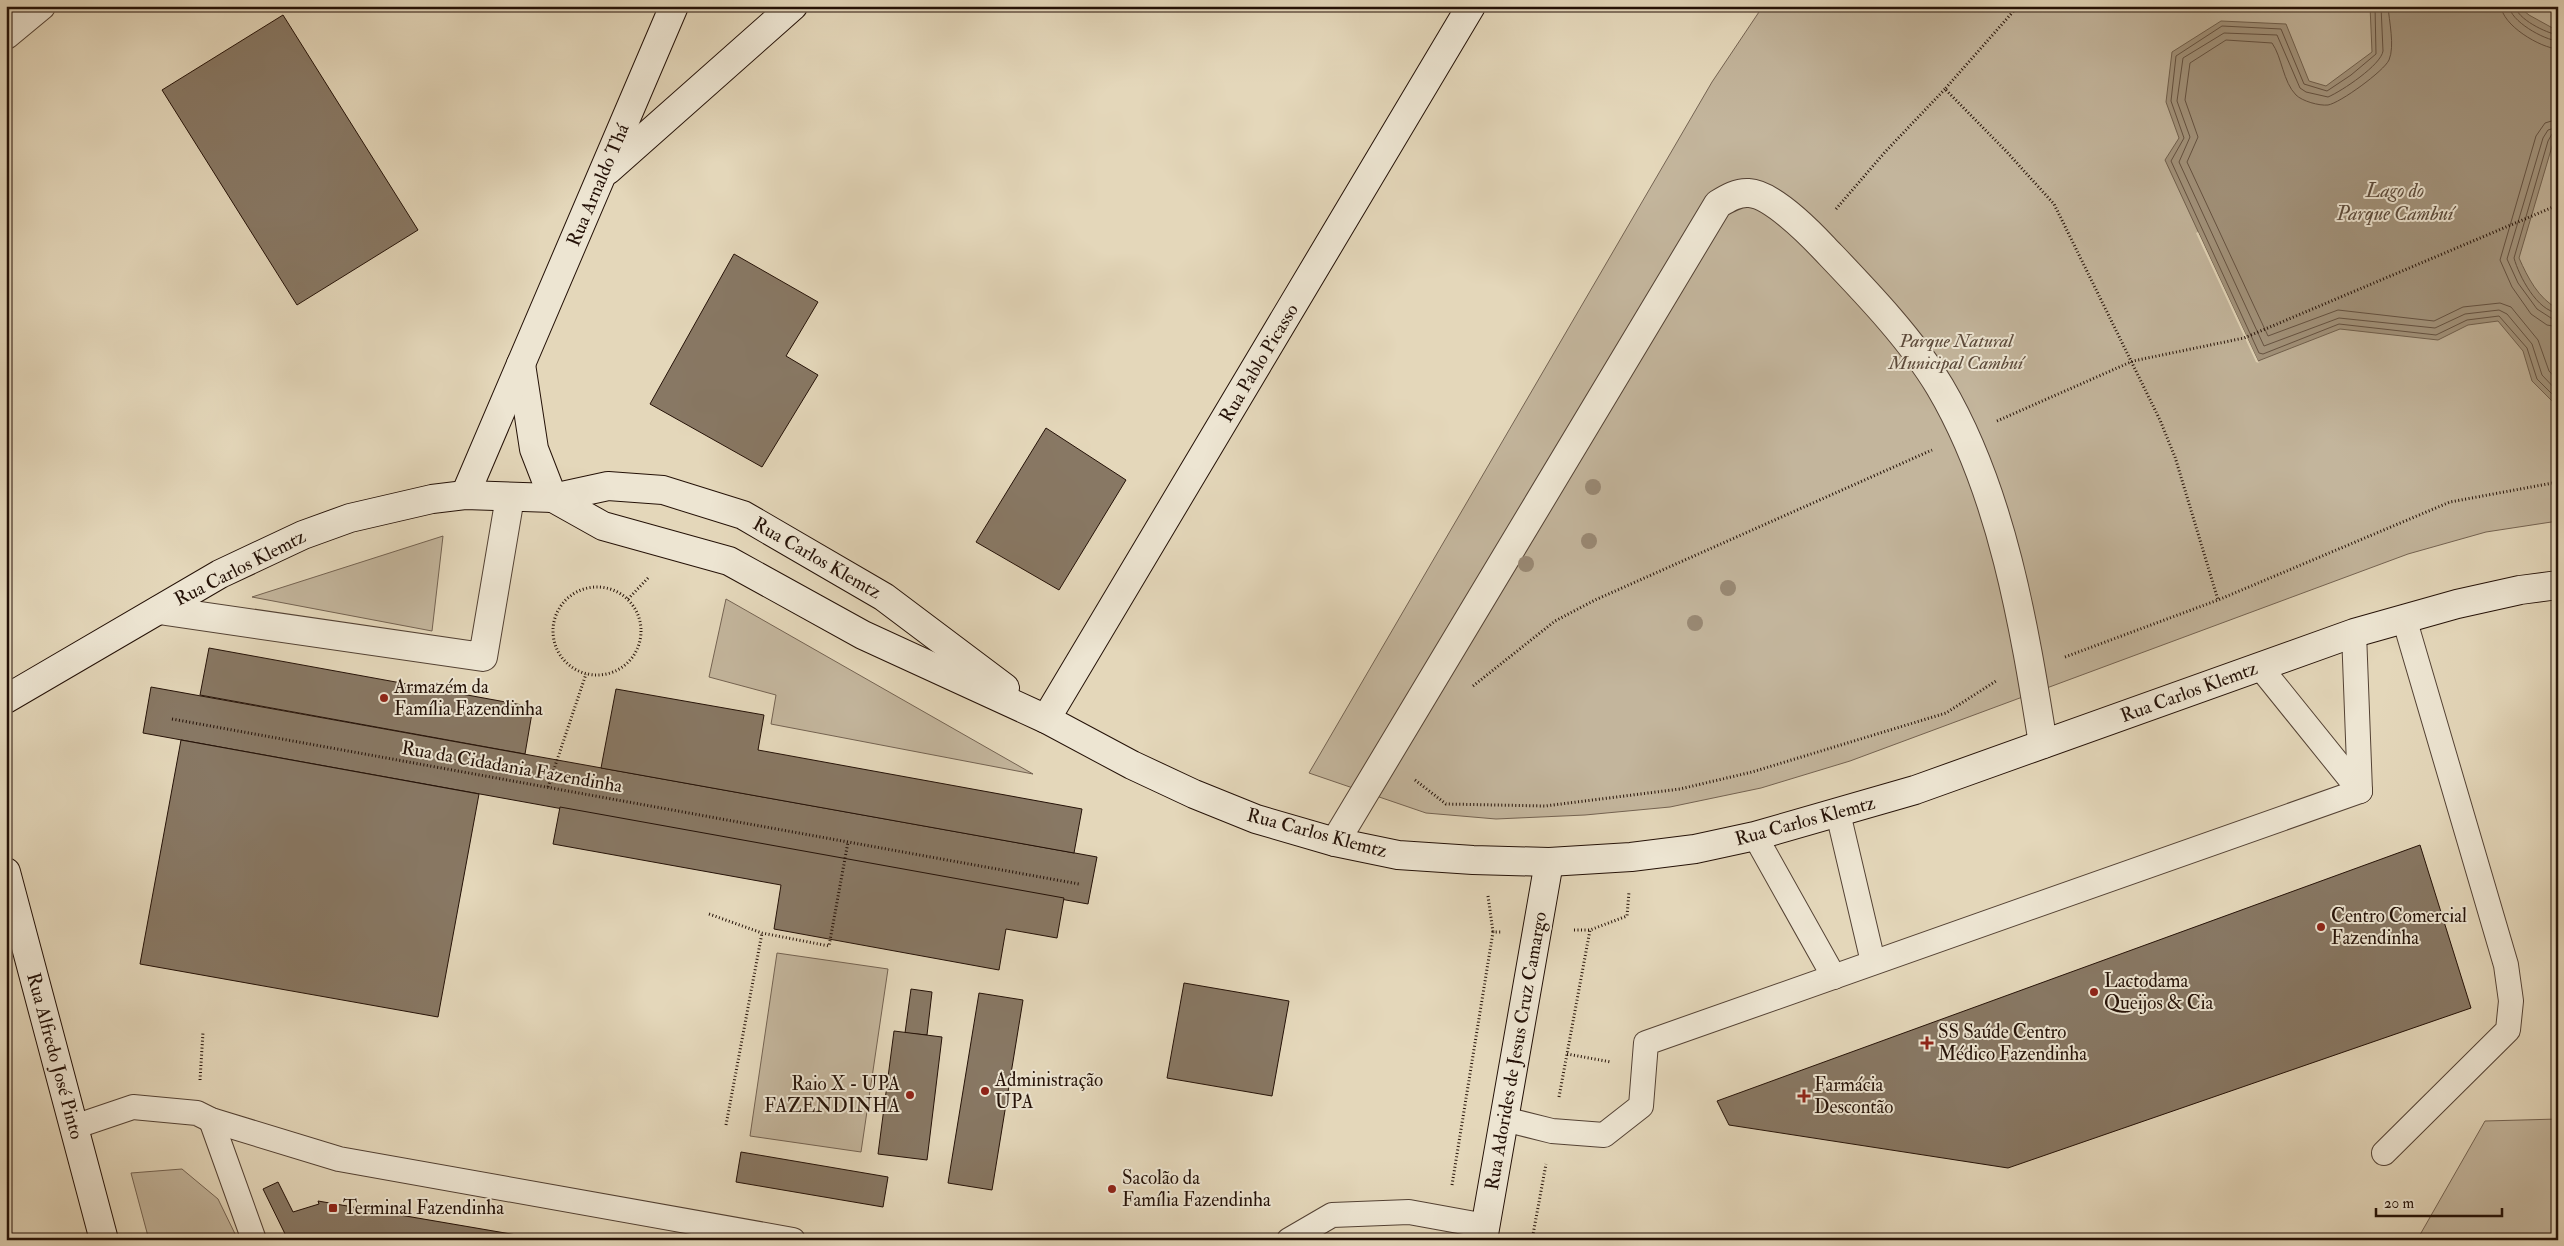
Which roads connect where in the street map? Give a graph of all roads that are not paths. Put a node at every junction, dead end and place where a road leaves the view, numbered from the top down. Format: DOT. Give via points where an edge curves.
graph roads {
  1 [pos="41,6"];
  2 [pos="674,6"];
  3 [pos="793,6"];
  4 [pos="1471,6"];
  5 [pos="6,35"];
  6 [pos="602,176"];
  7 [pos="521,364"];
  8 [pos="465,495"];
  9 [pos="510,497"];
  10 [pos="553,498"];
  11 [pos="2558,585"];
  12 [pos="159,610"];
  13 [pos="2404,618"];
  14 [pos="2354,633"];
  15 [pos="2260,667"];
  16 [pos="6,699"];
  17 [pos="1046,719"];
  18 [pos="2043,744"];
  19 [pos="2360,791"];
  20 [pos="1838,813"];
  21 [pos="1755,836"];
  22 [pos="1335,842"];
  23 [pos="1550,862"];
  24 [pos="6,872"];
  25 [pos="1873,962"];
  26 [pos="1834,977"];
  27 [pos="204,1116"];
  28 [pos="1504,1119"];
  29 [pos="74,1127"];
  30 [pos="2384,1153"];
  31 [pos="1485,1233"];
  32 [pos="104,1240"];
  33 [pos="254,1240"];
  34 [pos="793,1240"];
  35 [pos="1289,1240"];
  1 -- 5 [label="main road"];
  2 -- 6 [label="main road, Rua Arnaldo Thá"];
  3 -- 6 [label="main road"];
  4 -- 17 [label="main road, Rua Pablo Picasso"];
  6 -- 7 [label="main road, Rua Arnaldo Thá"];
  7 -- 8 [label="main road, Rua Arnaldo Thá"];
  7 -- 10 [label="main road" via="534,449"];
  8 -- 9 [label="main road, Rua Carlos Klemtz"];
  8 -- 12 [label="main road, Rua Carlos Klemtz" via="394,506 303,535 246,560"];
  9 -- 10 [label="main road, Rua Carlos Klemtz"];
  9 -- 12 [label="main road" via="483,657"];
  10 -- 17 [label="main road, Rua Carlos Klemtz" via="603,526 729,561 863,635"];
  10 -- 17 [label="main road, Rua Carlos Klemtz" via="608,486 663,490 743,515 884,597"];
  11 -- 13 [label="main road, Rua Carlos Klemtz" via="2520,590"];
  12 -- 16 [label="main road, Rua Carlos Klemtz"];
  13 -- 14 [label="main road, Rua Carlos Klemtz"];
  13 -- 30 [label="lane" via="2506,965 2511,1001 2508,1030"];
  14 -- 15 [label="main road, Rua Carlos Klemtz"];
  14 -- 19 [label="lane"];
  15 -- 18 [label="main road, Rua Carlos Klemtz"];
  15 -- 19 [label="lane"];
  17 -- 22 [label="main road, Rua Carlos Klemtz" via="1194,794 1256,819"];
  18 -- 20 [label="main road, Rua Carlos Klemtz" via="1915,790"];
  18 -- 22 [label="main road" via="2012,581 1995,520 1965,436 1939,386 1860,286 1813,236 1764,196 1749,192 1718,204"];
  19 -- 25 [label="lane"];
  20 -- 21 [label="main road, Rua Carlos Klemtz"];
  20 -- 25 [label="lane"];
  21 -- 23 [label="main road, Rua Carlos Klemtz" via="1695,849"];
  21 -- 26 [label="lane"];
  22 -- 23 [label="main road, Rua Carlos Klemtz" via="1398,855"];
  23 -- 28 [label="main road, Rua Adorides de Jesus Cruz Camargo"];
  24 -- 29 [label="main road, Rua Alfredo José Pinto"];
  25 -- 26 [label="lane"];
  26 -- 28 [label="lane" via="1646,1043 1641,1106 1604,1135 1552,1131"];
  27 -- 29 [label="lane" via="133,1107"];
  27 -- 33 [label="lane"];
  27 -- 34 [label="lane" via="339,1159"];
  28 -- 31 [label="main road, Rua Adorides de Jesus Cruz Camargo"];
  29 -- 32 [label="main road, Rua Alfredo José Pinto"];
  31 -- 35 [label="lane" via="1408,1212 1332,1215"];
}
